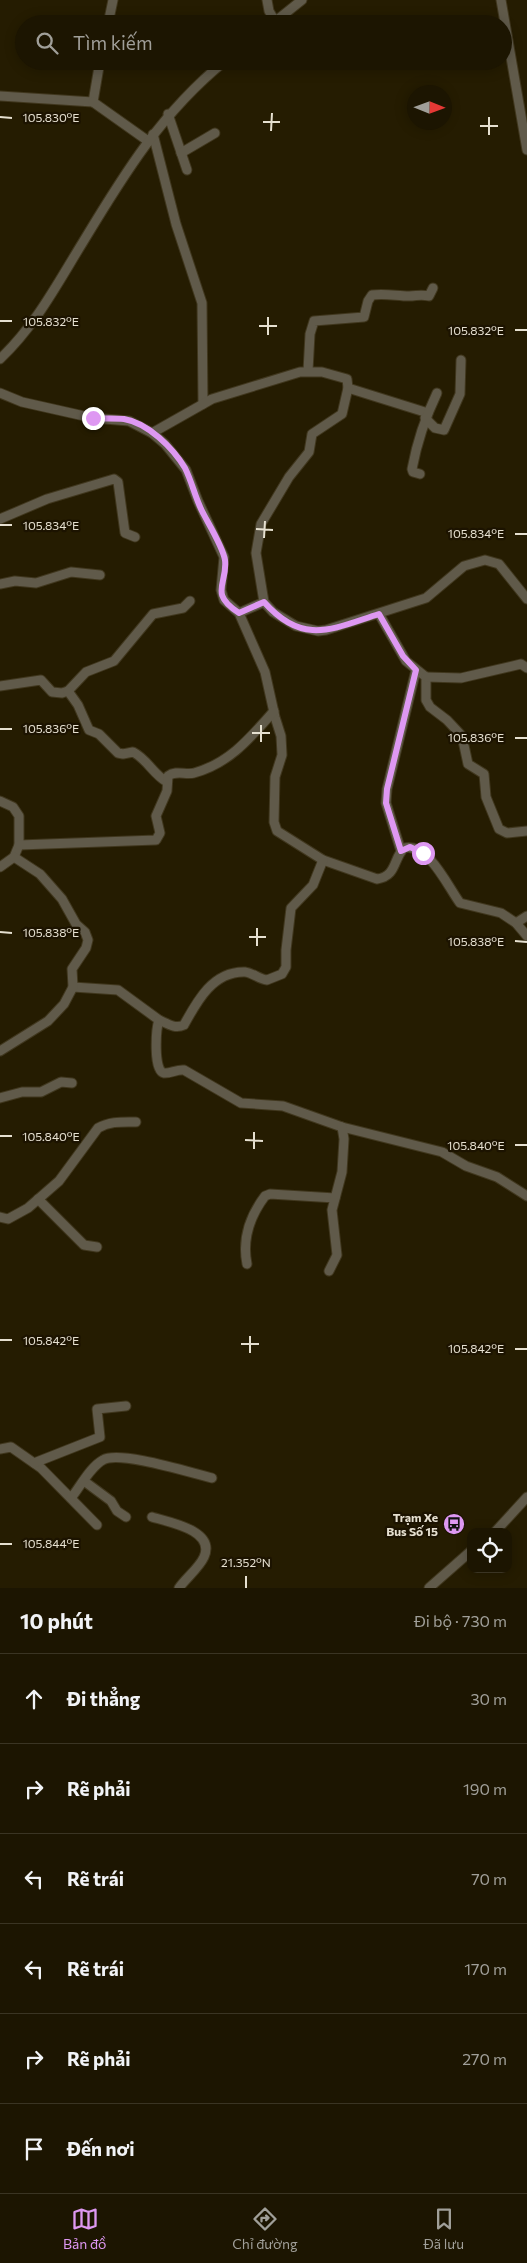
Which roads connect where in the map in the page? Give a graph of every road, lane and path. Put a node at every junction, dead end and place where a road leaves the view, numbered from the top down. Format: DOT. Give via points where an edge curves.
graph roads {
  1 [pos="113,0"];
  2 [pos="267,0"];
  3 [pos="302,0"];
  4 [pos="501,0"];
  5 [pos="110,15"];
  6 [pos="271,15"];
  7 [pos="283,15"];
  8 [pos="504,15"];
  9 [pos="512,63"];
  10 [pos="98,70"];
  11 [pos="214,70"];
  12 [pos="0,96"];
  13 [pos="93,102"];
  14 [pos="168,114"];
  15 [pos="216,132"];
  16 [pos="150,137"];
  17 [pos="527,150"];
  18 [pos="181,153"];
  19 [pos="187,170"];
  20 [pos="433,288"];
  21 [pos="0,360"];
  22 [pos="460,360"];
  23 [pos="308,371"];
  24 [pos="348,388"];
  25 [pos="0,393"];
  26 [pos="437,393"];
  27 [pos="203,404"];
  28 [pos="426,416"];
  29 [pos="152,433"];
  30 [pos="420,474"];
  31 [pos="0,519"];
  32 [pos="135,537"];
  33 [pos="100,575"];
  34 [pos="0,584"];
  35 [pos="527,599"];
  36 [pos="190,601"];
  37 [pos="264,602"];
  38 [pos="239,613"];
  39 [pos="379,614"];
  40 [pos="527,668"];
  41 [pos="416,670"];
  42 [pos="426,676"];
  43 [pos="0,686"];
  44 [pos="68,691"];
  45 [pos="274,711"];
  46 [pos="167,782"];
  47 [pos="0,801"];
  48 [pos="527,832"];
  49 [pos="19,846"];
  50 [pos="401,851"];
  51 [pos="14,857"];
  52 [pos="323,860"];
  53 [pos="0,867"];
  54 [pos="527,916"];
  55 [pos="516,923"];
  56 [pos="527,936"];
  57 [pos="73,987"];
  58 [pos="159,1020"];
  59 [pos="0,1051"];
  60 [pos="72,1082"];
  61 [pos="0,1098"];
  62 [pos="136,1122"];
  63 [pos="342,1127"];
  64 [pos="527,1196"];
  65 [pos="335,1198"];
  66 [pos="38,1199"];
  67 [pos="0,1217"];
  68 [pos="97,1247"];
  69 [pos="247,1264"];
  70 [pos="330,1271"];
  71 [pos="126,1406"];
  72 [pos="0,1449"];
  73 [pos="34,1463"];
  74 [pos="212,1478"];
  75 [pos="84,1481"];
  76 [pos="527,1497"];
  77 [pos="71,1498"];
  78 [pos="126,1517"];
  79 [pos="152,1517"];
  80 [pos="97,1524"];
  81 [pos="499,1528"];
  82 [pos="467,1555"];
  83 [pos="179,1588"];
  84 [pos="429,1588"];
  1 -- 5 [label="street"];
  2 -- 6 [label="street"];
  3 -- 7 [label="street"];
  4 -- 8 [label="street"];
  9 -- 17 [label="street"];
  10 -- 13 [label="street"];
  11 -- 14 [label="street"];
  12 -- 13 [label="street"];
  13 -- 16 [label="street"];
  14 -- 16 [label="street"];
  14 -- 18 [label="street"];
  15 -- 18 [label="street"];
  16 -- 21 [label="street" via="47,305"];
  16 -- 27 [label="street" via="202,303"];
  18 -- 19 [label="street"];
  20 -- 23 [label="street" via="429,296 372,295 364,317 314,321"];
  22 -- 28 [label="street" via="460,394 444,430 435,428"];
  23 -- 24 [label="street" via="347,379"];
  23 -- 27 [label="street"];
  24 -- 28 [label="street"];
  24 -- 37 [label="street" via="342,414 312,434 309,452 289,477 262,524 256,553"];
  25 -- 29 [label="street" via="22,402 93,418 129,421"];
  26 -- 28 [label="street"];
  27 -- 29 [label="street"];
  28 -- 30 [label="street" via="412,469"];
  29 -- 38 [label="street" via="186,470 224,557 221,590 224,600"];
  31 -- 32 [label="street" via="47,499 114,479 118,482 125,534"];
  33 -- 34 [label="street" via="71,572 36,583 15,581"];
  35 -- 39 [label="street" via="499,564 485,560 464,566 426,598"];
  36 -- 44 [label="street" via="184,608 153,614 114,661 86,672"];
  37 -- 38 [label="street"];
  37 -- 39 [label="street" via="284,620 318,631"];
  38 -- 45 [label="street" via="263,665"];
  39 -- 41 [label="street" via="403,656"];
  40 -- 42 [label="street" via="522,664 453,679"];
  41 -- 42 [label="street"];
  41 -- 50 [label="street" via="387,789 386,803"];
  42 -- 48 [label="street" via="426,700 430,708 447,720 464,740 468,764 484,774 485,794 499,829 507,833"];
  43 -- 44 [label="street" via="41,680 52,692"];
  44 -- 46 [label="street" via="89,730 100,734 118,753 140,755 154,773"];
  45 -- 46 [label="street" via="240,750 194,773 172,773"];
  45 -- 52 [label="street" via="282,755 275,777 275,827 280,834"];
  46 -- 49 [label="street" via="167,791 156,816 160,833 156,840"];
  47 -- 49 [label="street" via="17,810"];
  49 -- 51 [label="street"];
  50 -- 52 [label="street" via="393,870 383,878"];
  50 -- 55 [label="street" via="410,847 423,853 460,903 501,913"];
  51 -- 53 [label="street"];
  51 -- 57 [label="street" via="40,874 88,936 86,948 72,968"];
  52 -- 58 [label="street" via="313,885 291,908 286,967 282,974 267,980 240,972 219,979 206,989 184,1025 171,1026"];
  54 -- 55 [label="street"];
  55 -- 56 [label="street"];
  57 -- 58 [label="street" via="118,990"];
  57 -- 59 [label="street" via="48,1021"];
  58 -- 63 [label="street" via="157,1064 161,1072 184,1070 241,1103 283,1106"];
  60 -- 61 [label="street" via="61,1082 41,1092 22,1092"];
  62 -- 66 [label="street" via="112,1122 98,1128 59,1181"];
  63 -- 64 [label="street" via="442,1152 466,1166 503,1180"];
  63 -- 65 [label="street" via="342,1172"];
  65 -- 69 [label="street" via="265,1196 246,1234 244,1251"];
  65 -- 70 [label="street" via="332,1210 337,1255"];
  66 -- 67 [label="street" via="8,1219"];
  66 -- 68 [label="street" via="84,1244"];
  71 -- 73 [label="street" via="97,1410 100,1437"];
  72 -- 73 [label="street" via="11,1447"];
  73 -- 77 [label="street"];
  74 -- 75 [label="street" via="116,1456 97,1464"];
  75 -- 77 [label="street"];
  75 -- 78 [label="street"];
  76 -- 81 [label="street"];
  77 -- 80 [label="street"];
  79 -- 83 [label="street" via="190,1529 203,1539 204,1557"];
  82 -- 84 [label="street"];
}
